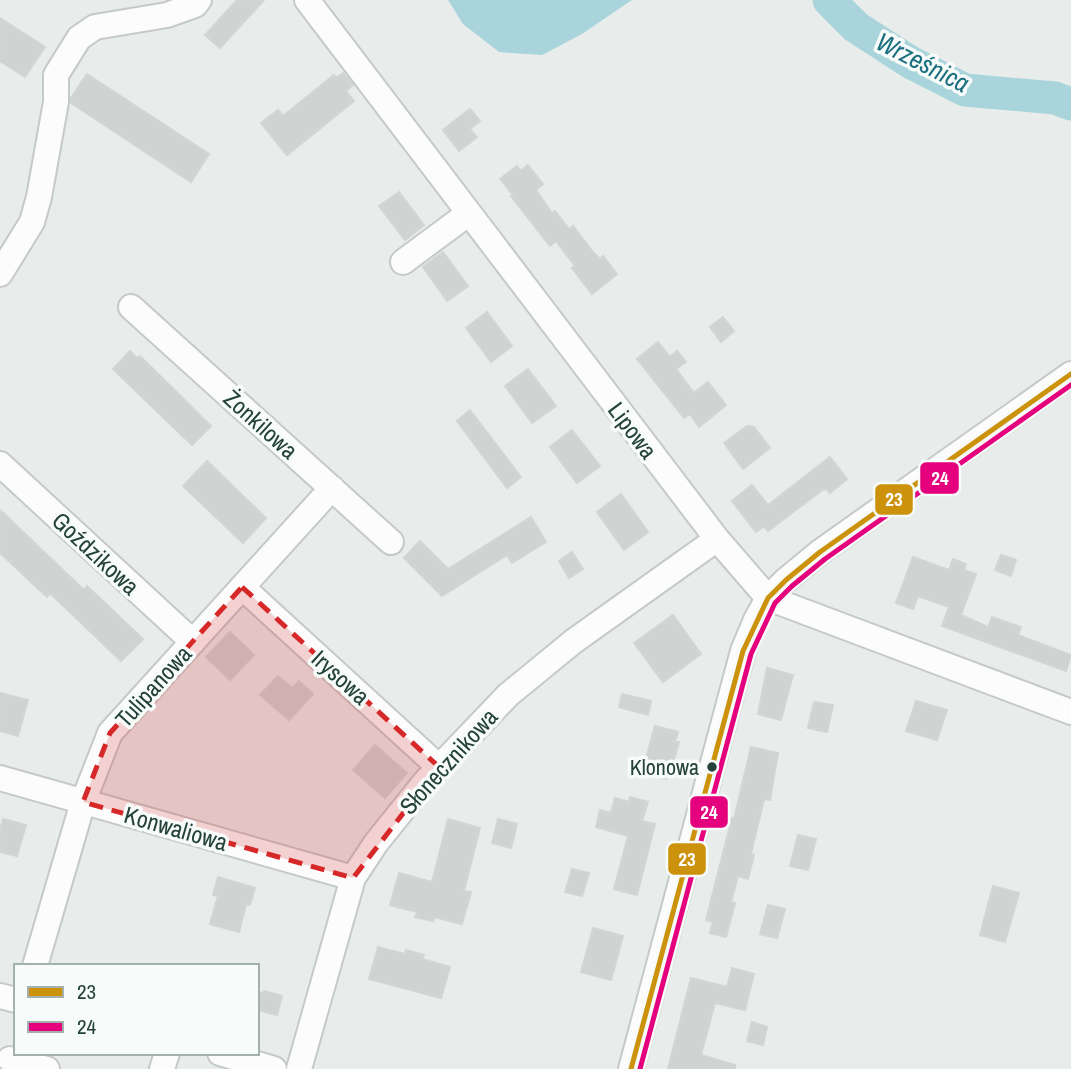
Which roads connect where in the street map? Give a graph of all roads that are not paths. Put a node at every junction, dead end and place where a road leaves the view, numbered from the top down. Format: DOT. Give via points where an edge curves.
graph roads {
  1 [pos="199,0"];
  2 [pos="307,0"];
  3 [pos="469,213"];
  4 [pos="403,261"];
  5 [pos="0,274"];
  6 [pos="131,307"];
  7 [pos="1071,374"];
  8 [pos="0,464"];
  9 [pos="332,488"];
  10 [pos="717,539"];
  11 [pos="391,542"];
  12 [pos="243,587"];
  13 [pos="768,598"];
  14 [pos="193,642"];
  15 [pos="1071,712"];
  16 [pos="439,766"];
  17 [pos="0,778"];
  18 [pos="83,802"];
  19 [pos="353,878"];
  20 [pos="36,964"];
  21 [pos="11,1055"];
  22 [pos="227,1055"];
  23 [pos="47,1069"];
  24 [pos="274,1069"];
  25 [pos="299,1069"];
  26 [pos="631,1069"];
  1 -- 5 [label="street" via="167,15 95,27 79,38 56,75 57,102 32,222"];
  2 -- 3 [label="street, Lipowa"];
  3 -- 4 [label="street"];
  3 -- 10 [label="street, Lipowa"];
  6 -- 9 [label="street, Żonkilowa"];
  7 -- 13 [label="street" via="820,552"];
  8 -- 14 [label="street, Goździkowa"];
  9 -- 11 [label="street, Żonkilowa"];
  9 -- 12 [label="street, Tulipanowa"];
  10 -- 13 [label="street, Lipowa"];
  10 -- 16 [label="street, Słonecznikowa" via="574,641 508,695"];
  12 -- 14 [label="street, Tulipanowa"];
  12 -- 16 [label="street, Irysowa"];
  13 -- 15 [label="street, Lipowa"];
  13 -- 26 [label="street" via="743,651"];
  14 -- 18 [label="street, Tulipanowa" via="110,733"];
  16 -- 19 [label="street, Słonecznikowa"];
  17 -- 18 [label="street, Konwaliowa"];
  18 -- 19 [label="street, Konwaliowa"];
  18 -- 20 [label="street, Tulipanowa"];
  19 -- 25 [label="street, Słonecznikowa"];
  21 -- 23 [label="street"];
  22 -- 24 [label="street"];
}
